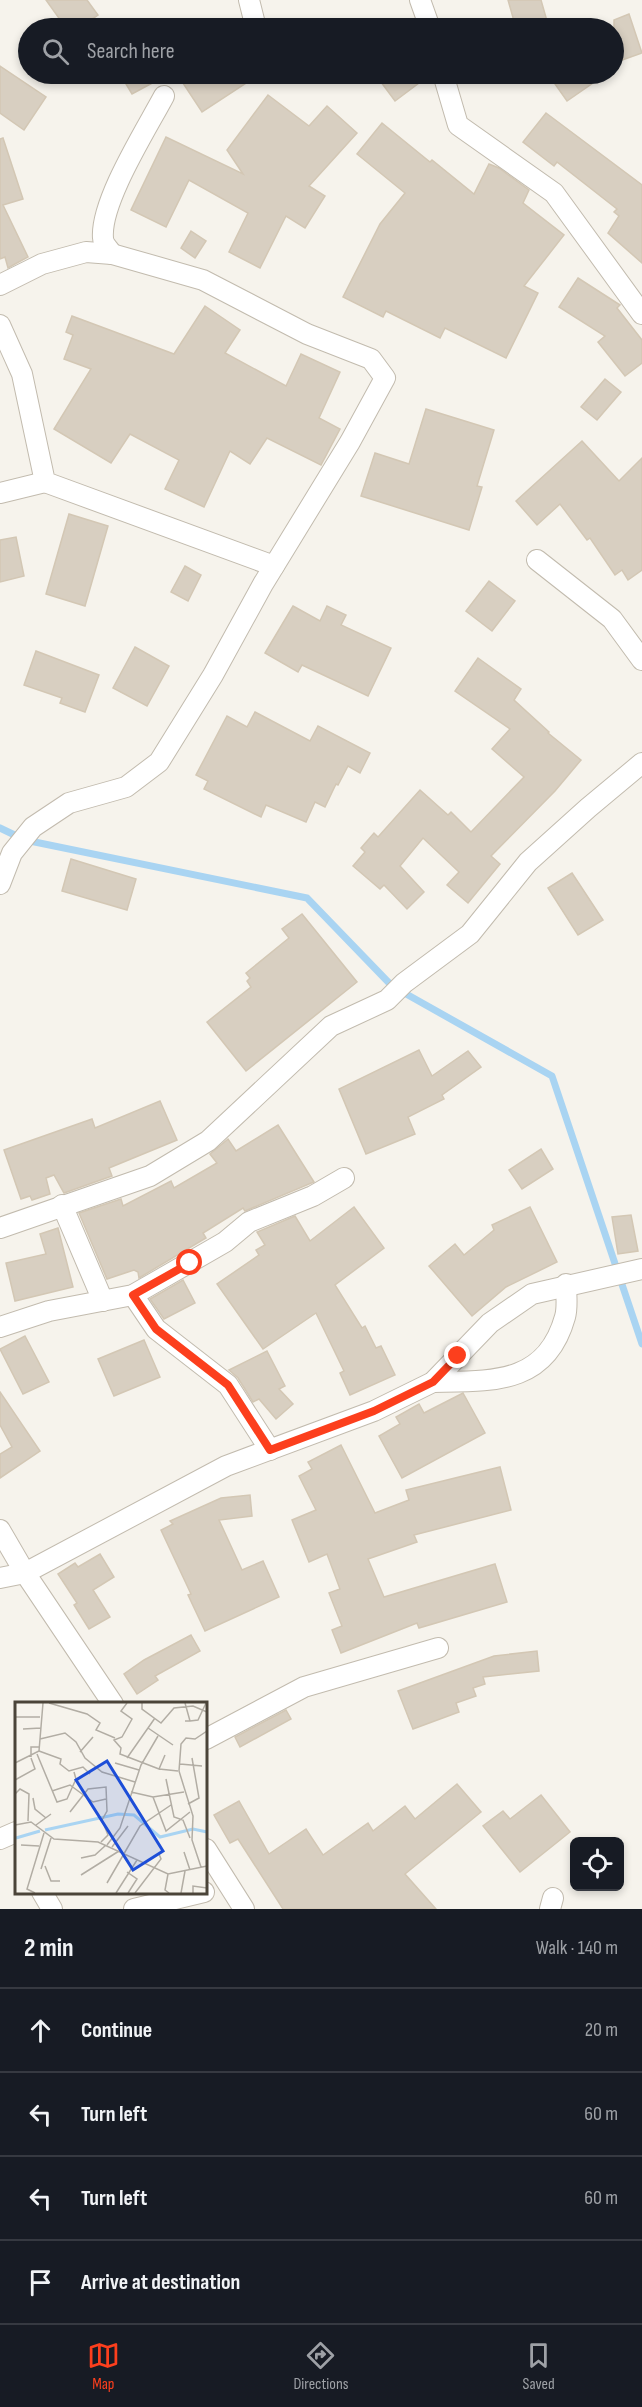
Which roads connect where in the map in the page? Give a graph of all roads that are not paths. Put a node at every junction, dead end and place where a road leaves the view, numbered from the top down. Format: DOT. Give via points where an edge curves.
graph roads {
  1 [pos="249,0"];
  2 [pos="420,0"];
  3 [pos="254,18"];
  4 [pos="426,18"];
  5 [pos="446,84"];
  6 [pos="164,96"];
  7 [pos="112,254"];
  8 [pos="0,285"];
  9 [pos="642,314"];
  10 [pos="0,325"];
  11 [pos="45,482"];
  12 [pos="0,493"];
  13 [pos="537,560"];
  14 [pos="274,566"];
  15 [pos="642,660"];
  16 [pos="642,763"];
  17 [pos="0,884"];
  18 [pos="344,1178"];
  19 [pos="62,1205"];
  20 [pos="0,1228"];
  21 [pos="624,1272"];
  22 [pos="566,1284"];
  23 [pos="133,1295"];
  24 [pos="102,1302"];
  25 [pos="0,1327"];
  26 [pos="433,1382"];
  27 [pos="270,1450"];
  28 [pos="0,1530"];
  29 [pos="25,1573"];
  30 [pos="0,1578"];
  31 [pos="438,1648"];
  32 [pos="112,1702"];
  33 [pos="207,1738"];
  34 [pos="207,1851"];
  35 [pos="229,1887"];
  36 [pos="207,1892"];
  37 [pos="43,1894"];
  38 [pos="197,1894"];
  39 [pos="52,1909"];
  40 [pos="134,1909"];
  41 [pos="244,1909"];
  1 -- 3 [label="street"];
  2 -- 4 [label="street"];
  5 -- 9 [label="street" via="458,125 554,193"];
  6 -- 7 [label="street" via="104,218 103,241"];
  7 -- 8 [label="street" via="86,252 42,264"];
  7 -- 14 [label="street" via="203,280 307,334 371,359 384,378"];
  10 -- 11 [label="street" via="22,374"];
  11 -- 12 [label="street"];
  11 -- 14 [label="street"];
  13 -- 15 [label="street" via="612,619"];
  14 -- 17 [label="street" via="159,762 126,788 69,803 33,827 12,853"];
  16 -- 19 [label="street" via="528,862 471,934 387,1000 332,1026 208,1141 150,1176"];
  18 -- 23 [label="street" via="313,1196 249,1222 225,1242"];
  19 -- 20 [label="street"];
  19 -- 24 [label="street"];
  21 -- 22 [label="street"];
  22 -- 26 [label="street" via="532,1294 490,1323"];
  22 -- 26 [label="street" via="566,1315 549,1352 531,1368 503,1379"];
  23 -- 24 [label="street"];
  23 -- 27 [label="street" via="156,1329 228,1385"];
  24 -- 25 [label="street" via="49,1311"];
  26 -- 27 [label="street" via="374,1411"];
  27 -- 29 [label="street" via="226,1466"];
  28 -- 29 [label="street"];
  29 -- 30 [label="street"];
  29 -- 32 [label="street"];
  31 -- 33 [label="street" via="304,1687"];
  34 -- 35 [label="street"];
  35 -- 36 [label="street"];
  35 -- 41 [label="street"];
  37 -- 39 [label="street"];
  38 -- 40 [label="street"];
}
